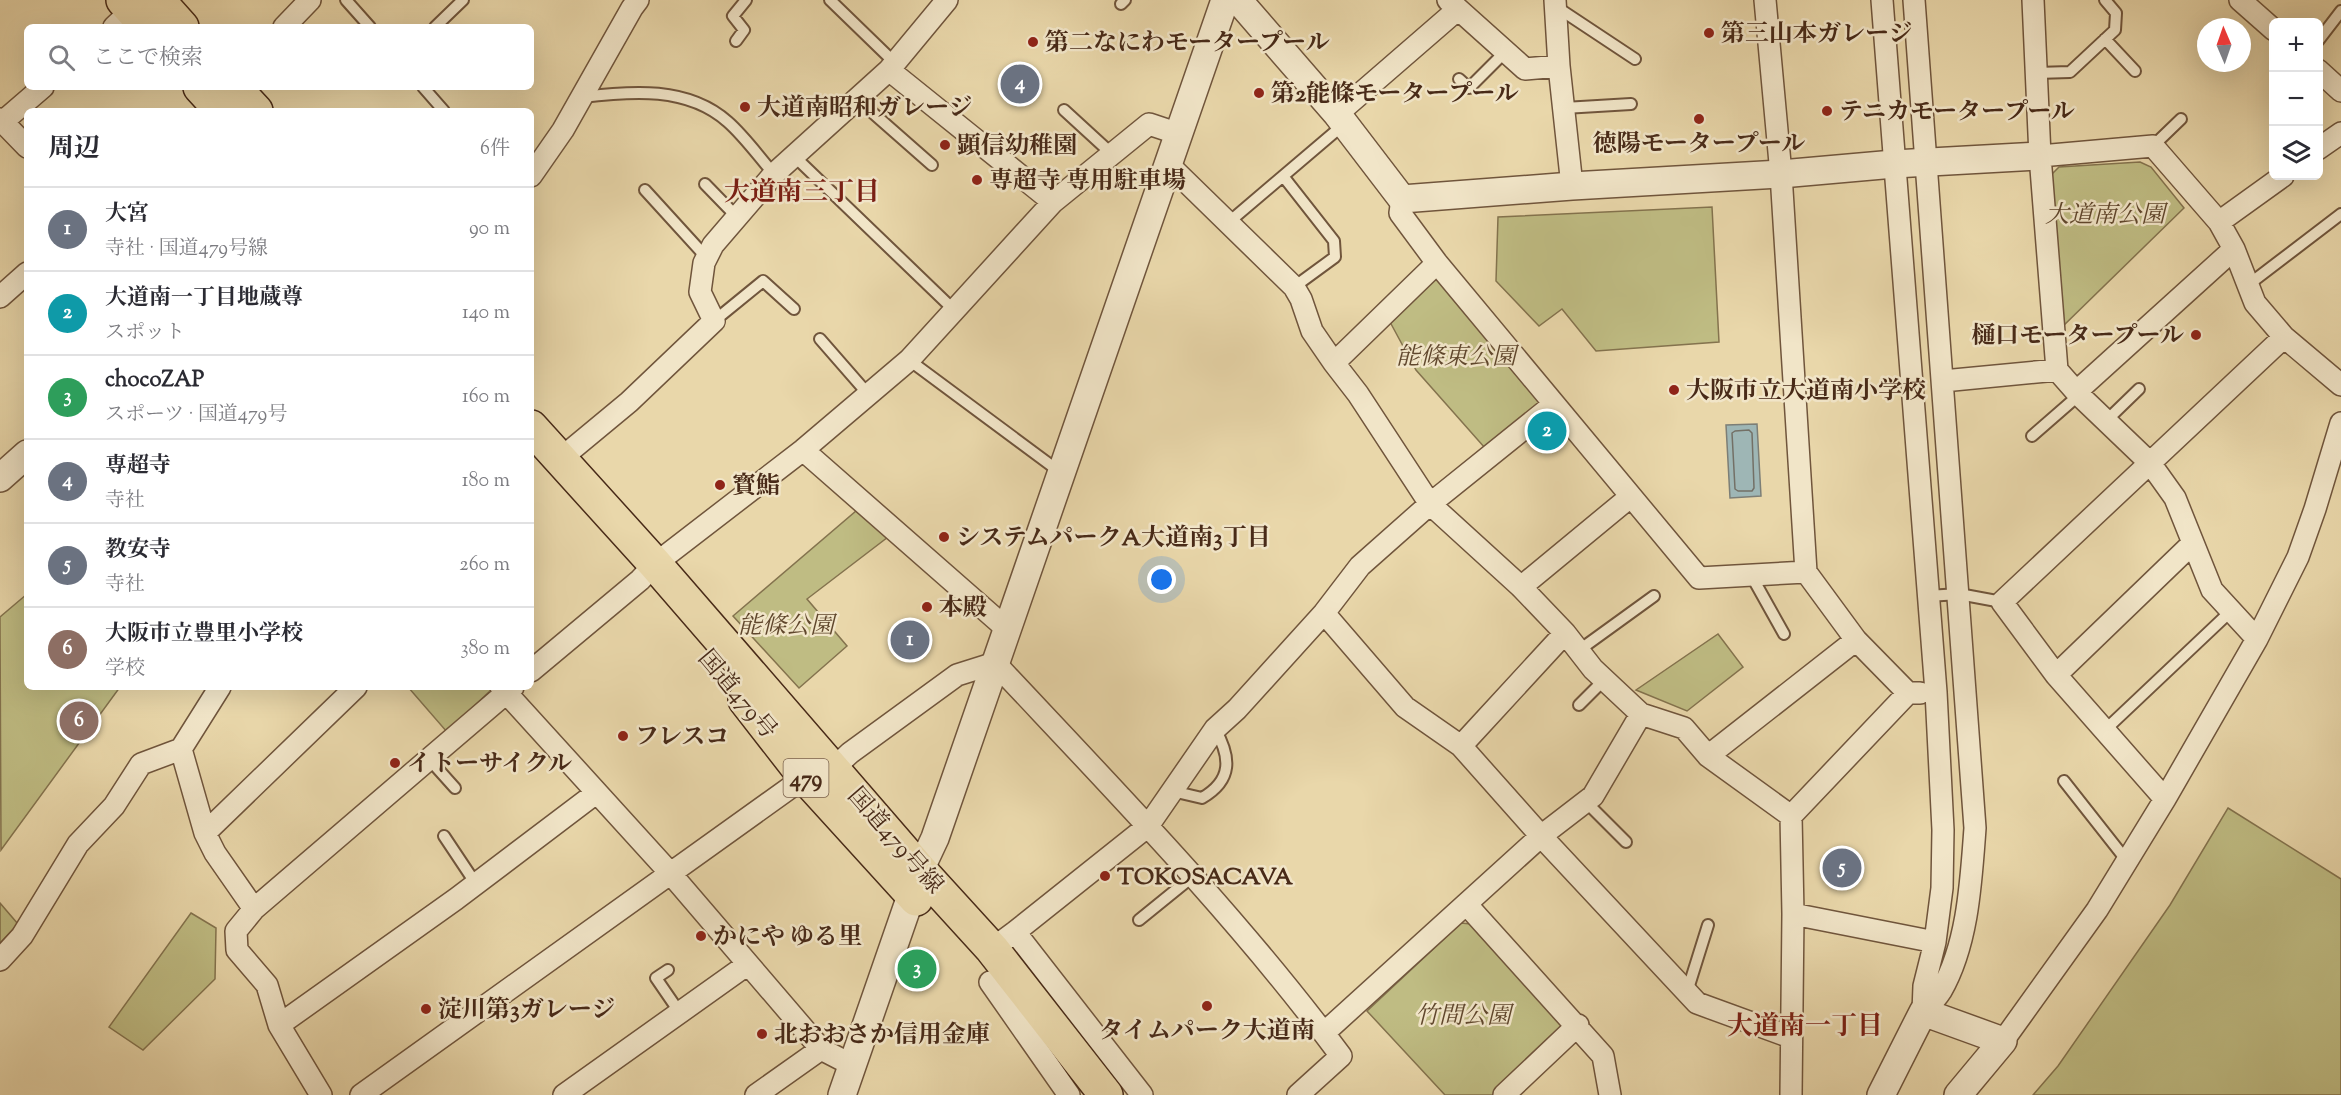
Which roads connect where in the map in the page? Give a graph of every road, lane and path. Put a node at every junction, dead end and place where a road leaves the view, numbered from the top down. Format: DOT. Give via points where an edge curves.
graph roads {
  1 [pos="310,0"];
  2 [pos="346,0"];
  3 [pos="463,0"];
  4 [pos="638,0"];
  5 [pos="746,0"];
  6 [pos="830,0"];
  7 [pos="948,0"];
  8 [pos="1225,0"];
  9 [pos="1238,0"];
  10 [pos="1765,0"];
  11 [pos="1882,0"];
  12 [pos="1914,0"];
  13 [pos="2033,0"];
  14 [pos="2105,0"];
  15 [pos="2240,0"];
  16 [pos="1555,3"];
  17 [pos="1452,5"];
  18 [pos="2341,11"];
  19 [pos="135,13"];
  20 [pos="172,24"];
  21 [pos="287,24"];
  22 [pos="367,24"];
  23 [pos="438,24"];
  24 [pos="2269,26"];
  25 [pos="2323,36"];
  26 [pos="2105,39"];
  27 [pos="736,41"];
  28 [pos="1505,52"];
  29 [pos="1635,59"];
  30 [pos="892,66"];
  31 [pos="1559,66"];
  32 [pos="2135,71"];
  33 [pos="2036,72"];
  34 [pos="2321,72"];
  35 [pos="1459,79"];
  36 [pos="39,90"];
  37 [pos="203,90"];
  38 [pos="237,90"];
  39 [pos="426,90"];
  40 [pos="2341,91"];
  41 [pos="582,97"];
  42 [pos="857,99"];
  43 [pos="1631,104"];
  44 [pos="219,108"];
  45 [pos="253,108"];
  46 [pos="441,108"];
  47 [pos="1563,108"];
  48 [pos="1064,110"];
  49 [pos="1340,119"];
  50 [pos="2181,119"];
  51 [pos="1,121"];
  52 [pos="2341,133"];
  53 [pos="1179,134"];
  54 [pos="24,144"];
  55 [pos="2153,146"];
  56 [pos="2323,146"];
  57 [pos="1112,154"];
  58 [pos="794,156"];
  59 [pos="2040,156"];
  60 [pos="1925,163"];
  61 [pos="1894,164"];
  62 [pos="932,165"];
  63 [pos="1169,165"];
  64 [pos="534,172"];
  65 [pos="774,174"];
  66 [pos="1781,174"];
  67 [pos="1283,176"];
  68 [pos="2277,180"];
  69 [pos="705,184"];
  70 [pos="1572,186"];
  71 [pos="645,190"];
  72 [pos="1402,199"];
  73 [pos="1053,202"];
  74 [pos="2341,214"];
  75 [pos="738,218"];
  76 [pos="1229,222"];
  77 [pos="2219,222"];
  78 [pos="2234,249"];
  79 [pos="707,258"];
  80 [pos="1437,263"];
  81 [pos="24,276"];
  82 [pos="2248,285"];
  83 [pos="1294,287"];
  84 [pos="0,297"];
  85 [pos="794,309"];
  86 [pos="954,310"];
  87 [pos="714,321"];
  88 [pos="2284,337"];
  89 [pos="820,339"];
  90 [pos="909,360"];
  91 [pos="1334,363"];
  92 [pos="2057,370"];
  93 [pos="1943,381"];
  94 [pos="2341,385"];
  95 [pos="2139,389"];
  96 [pos="2078,393"];
  97 [pos="868,394"];
  98 [pos="1553,405"];
  99 [pos="2106,421"];
  100 [pos="2341,423"];
  101 [pos="534,434"];
  102 [pos="2032,436"];
  103 [pos="803,450"];
  104 [pos="24,457"];
  105 [pos="545,460"];
  106 [pos="2150,463"];
  107 [pos="1061,472"];
  108 [pos="0,478"];
  109 [pos="1630,497"];
  110 [pos="1430,504"];
  111 [pos="2193,543"];
  112 [pos="648,572"];
  113 [pos="1806,572"];
  114 [pos="1751,576"];
  115 [pos="1521,587"];
  116 [pos="1959,594"];
  117 [pos="1928,596"];
  118 [pos="1654,597"];
  119 [pos="2002,602"];
  120 [pos="2231,611"];
  121 [pos="1324,614"];
  122 [pos="1007,629"];
  123 [pos="1565,633"];
  124 [pos="1784,634"];
  125 [pos="2257,639"];
  126 [pos="1856,640"];
  127 [pos="1578,651"];
  128 [pos="995,663"];
  129 [pos="534,668"];
  130 [pos="2056,675"];
  131 [pos="1604,680"];
  132 [pos="218,690"];
  133 [pos="353,690"];
  134 [pos="506,690"];
  135 [pos="508,690"];
  136 [pos="1965,690"];
  137 [pos="1936,692"];
  138 [pos="1908,693"];
  139 [pos="1578,705"];
  140 [pos="1641,714"];
  141 [pos="1215,729"];
  142 [pos="2104,730"];
  143 [pos="1461,746"];
  144 [pos="180,749"];
  145 [pos="1708,756"];
  146 [pos="429,759"];
  147 [pos="819,772"];
  148 [pos="2064,781"];
  149 [pos="455,788"];
  150 [pos="1172,791"];
  151 [pos="596,793"];
  152 [pos="2165,799"];
  153 [pos="1586,802"];
  154 [pos="1791,816"];
  155 [pos="1148,826"];
  156 [pos="206,833"];
  157 [pos="444,836"];
  158 [pos="1541,836"];
  159 [pos="1626,842"];
  160 [pos="2127,861"];
  161 [pos="671,874"];
  162 [pos="1192,877"];
  163 [pos="916,882"];
  164 [pos="476,884"];
  165 [pos="1467,905"];
  166 [pos="254,909"];
  167 [pos="1793,914"];
  168 [pos="1139,921"];
  169 [pos="1708,925"];
  170 [pos="1004,941"];
  171 [pos="1935,942"];
  172 [pos="0,960"];
  173 [pos="748,964"];
  174 [pos="668,970"];
  175 [pos="990,982"];
  176 [pos="1686,992"];
  177 [pos="680,1012"];
  178 [pos="1923,1012"];
  179 [pos="279,1025"];
  180 [pos="1578,1025"];
  181 [pos="1324,1033"];
  182 [pos="1790,1037"];
  183 [pos="2003,1041"];
  184 [pos="821,1049"];
  185 [pos="852,1065"];
  186 [pos="321,1095"];
  187 [pos="361,1095"];
  188 [pos="564,1095"];
  189 [pos="756,1095"];
  190 [pos="842,1095"];
  191 [pos="1069,1095"];
  192 [pos="1083,1095"];
  193 [pos="1106,1095"];
  194 [pos="1142,1095"];
  195 [pos="1298,1095"];
  196 [pos="1504,1095"];
  197 [pos="1610,1095"];
  198 [pos="1791,1095"];
  199 [pos="1881,1095"];
  200 [pos="1958,1095"];
  1 -- 21 [label="street"];
  2 -- 22 [label="lane"];
  3 -- 23 [label="lane"];
  4 -- 41 [label="street"];
  5 -- 27 [label="lane" via="733,16 744,30"];
  6 -- 30 [label="lane"];
  7 -- 30 [label="street"];
  8 -- 53 [label="street"];
  9 -- 49 [label="street"];
  10 -- 66 [label="street"];
  11 -- 61 [label="street"];
  12 -- 60 [label="street"];
  13 -- 33 [label="street"];
  14 -- 26 [label="lane" via="2116,13 2115,30"];
  15 -- 24 [label="street"];
  16 -- 29 [label="lane"];
  16 -- 31 [label="street"];
  17 -- 28 [label="street"];
  17 -- 49 [label="street"];
  18 -- 25 [label="lane"];
  19 -- 20 [label="highway"];
  26 -- 32 [label="lane"];
  26 -- 33 [label="lane" via="2070,72"];
  28 -- 31 [label="street" via="1525,69"];
  28 -- 35 [label="lane" via="1469,88"];
  30 -- 42 [label="street"];
  30 -- 73 [label="street"];
  31 -- 47 [label="street"];
  33 -- 59 [label="street"];
  34 -- 40 [label="street"];
  36 -- 51 [label="street"];
  37 -- 44 [label="highway"];
  38 -- 45 [label="highway"];
  39 -- 46 [label="lane"];
  41 -- 64 [label="street"];
  41 -- 65 [label="lane" via="671,94 701,103 728,122"];
  42 -- 58 [label="street"];
  42 -- 62 [label="lane"];
  43 -- 47 [label="lane"];
  47 -- 70 [label="street"];
  48 -- 57 [label="lane"];
  49 -- 67 [label="lane"];
  49 -- 72 [label="street"];
  50 -- 55 [label="lane"];
  51 -- 54 [label="street"];
  52 -- 56 [label="street"];
  53 -- 57 [label="street" via="1149,124"];
  53 -- 63 [label="street"];
  55 -- 59 [label="street"];
  55 -- 77 [label="street"];
  57 -- 73 [label="street"];
  58 -- 65 [label="street"];
  58 -- 86 [label="lane"];
  59 -- 60 [label="street"];
  59 -- 92 [label="street"];
  60 -- 61 [label="street"];
  60 -- 93 [label="street"];
  61 -- 66 [label="street"];
  61 -- 117 [label="street"];
  63 -- 76 [label="street"];
  63 -- 107 [label="street"];
  65 -- 75 [label="street"];
  66 -- 70 [label="street"];
  66 -- 113 [label="street"];
  67 -- 76 [label="lane"];
  67 -- 83 [label="lane" via="1334,241 1335,257"];
  68 -- 77 [label="street"];
  69 -- 75 [label="lane"];
  70 -- 72 [label="street"];
  71 -- 79 [label="lane"];
  72 -- 80 [label="street" via="1400,213"];
  73 -- 86 [label="street"];
  74 -- 82 [label="lane"];
  75 -- 79 [label="street" via="712,245"];
  76 -- 83 [label="street"];
  77 -- 78 [label="street"];
  78 -- 82 [label="street"];
  78 -- 96 [label="street"];
  79 -- 87 [label="street" via="700,292"];
  80 -- 91 [label="street"];
  80 -- 98 [label="street"];
  81 -- 84 [label="street"];
  82 -- 88 [label="street" via="2255,303"];
  83 -- 91 [label="street" via="1312,331"];
  85 -- 87 [label="lane" via="763,281"];
  86 -- 90 [label="street"];
  87 -- 105 [label="street" via="629,402"];
  88 -- 94 [label="street"];
  88 -- 106 [label="street"];
  89 -- 97 [label="lane"];
  90 -- 97 [label="street"];
  90 -- 107 [label="lane"];
  91 -- 110 [label="street" via="1359,394"];
  92 -- 93 [label="street"];
  92 -- 96 [label="street"];
  93 -- 116 [label="street"];
  95 -- 99 [label="lane"];
  96 -- 99 [label="street"];
  96 -- 102 [label="lane"];
  97 -- 103 [label="street"];
  98 -- 109 [label="street"];
  98 -- 110 [label="street"];
  99 -- 106 [label="street"];
  100 -- 125 [label="street" via="2298,557"];
  101 -- 105 [label="highway, 479"];
  103 -- 112 [label="street"];
  103 -- 122 [label="street"];
  104 -- 108 [label="street"];
  105 -- 112 [label="highway, 479"];
  106 -- 111 [label="street" via="2175,498"];
  106 -- 119 [label="street"];
  107 -- 122 [label="street"];
  109 -- 114 [label="street" via="1699,578"];
  109 -- 115 [label="street"];
  110 -- 115 [label="street"];
  110 -- 121 [label="street" via="1360,566"];
  111 -- 120 [label="street" via="2212,590"];
  111 -- 130 [label="street"];
  112 -- 129 [label="street"];
  112 -- 147 [label="highway, 国道479号線 / 479"];
  113 -- 114 [label="street"];
  113 -- 126 [label="street"];
  114 -- 124 [label="lane"];
  115 -- 123 [label="street"];
  116 -- 117 [label="lane"];
  116 -- 119 [label="lane"];
  116 -- 136 [label="street"];
  117 -- 137 [label="street"];
  118 -- 127 [label="lane"];
  119 -- 130 [label="street"];
  120 -- 125 [label="street"];
  120 -- 142 [label="lane"];
  121 -- 141 [label="street"];
  121 -- 143 [label="street" via="1405,707"];
  122 -- 128 [label="street"];
  123 -- 127 [label="street"];
  123 -- 143 [label="street"];
  125 -- 152 [label="street"];
  126 -- 138 [label="street"];
  126 -- 145 [label="street"];
  127 -- 131 [label="street"];
  128 -- 147 [label="street" via="957,675"];
  128 -- 155 [label="street"];
  128 -- 163 [label="street"];
  130 -- 142 [label="street"];
  131 -- 139 [label="lane"];
  131 -- 140 [label="street"];
  132 -- 144 [label="street"];
  133 -- 156 [label="street"];
  134 -- 146 [label="street"];
  135 -- 151 [label="street"];
  136 -- 137 [label="street"];
  136 -- 178 [label="street" via="1976,828 1970,892 1959,946 1941,991"];
  137 -- 138 [label="street"];
  137 -- 171 [label="street" via="1943,831 1942,888"];
  138 -- 154 [label="street"];
  140 -- 145 [label="street" via="1684,728"];
  140 -- 153 [label="street"];
  141 -- 150 [label="street"];
  141 -- 150 [label="lane" via="1225,748 1227,766 1215,791 1202,798"];
  142 -- 152 [label="street"];
  143 -- 158 [label="street"];
  144 -- 156 [label="street"];
  144 -- 172 [label="street" via="141,764 114,807 78,844 22,936"];
  145 -- 154 [label="street"];
  146 -- 149 [label="lane"];
  146 -- 166 [label="street"];
  147 -- 161 [label="street"];
  147 -- 163 [label="highway, 国道479号線 / 479"];
  148 -- 160 [label="lane"];
  150 -- 155 [label="street"];
  151 -- 161 [label="street"];
  151 -- 164 [label="street"];
  152 -- 160 [label="street"];
  153 -- 158 [label="street"];
  153 -- 159 [label="lane"];
  154 -- 167 [label="street"];
  155 -- 162 [label="street"];
  155 -- 170 [label="street"];
  156 -- 166 [label="street" via="215,853"];
  157 -- 164 [label="lane"];
  158 -- 165 [label="street"];
  158 -- 176 [label="street"];
  160 -- 183 [label="street" via="2097,910"];
  161 -- 173 [label="street"];
  161 -- 187 [label="street"];
  162 -- 168 [label="lane"];
  162 -- 181 [label="street"];
  163 -- 170 [label="highway, 国道479号線 / 479"];
  163 -- 175 [label="highway, 479"];
  163 -- 185 [label="street"];
  164 -- 179 [label="street"];
  165 -- 180 [label="street"];
  165 -- 181 [label="street"];
  166 -- 179 [label="street" via="236,930 237,950 267,985"];
  167 -- 171 [label="street"];
  167 -- 182 [label="street"];
  169 -- 176 [label="lane"];
  170 -- 193 [label="highway, 国道479号線 / 479"];
  170 -- 194 [label="street"];
  171 -- 178 [label="street" via="1924,986"];
  173 -- 177 [label="street"];
  173 -- 184 [label="street"];
  174 -- 177 [label="lane" via="656,978"];
  175 -- 191 [label="street"];
  175 -- 192 [label="highway, 479"];
  176 -- 182 [label="street" via="1697,1003"];
  177 -- 188 [label="street"];
  178 -- 183 [label="street"];
  178 -- 199 [label="street"];
  179 -- 186 [label="street"];
  180 -- 196 [label="street"];
  180 -- 197 [label="street" via="1603,1056"];
  181 -- 195 [label="street" via="1341,1056"];
  182 -- 198 [label="street"];
  183 -- 200 [label="street"];
  184 -- 185 [label="street"];
  184 -- 189 [label="street"];
  185 -- 190 [label="street"];
}
